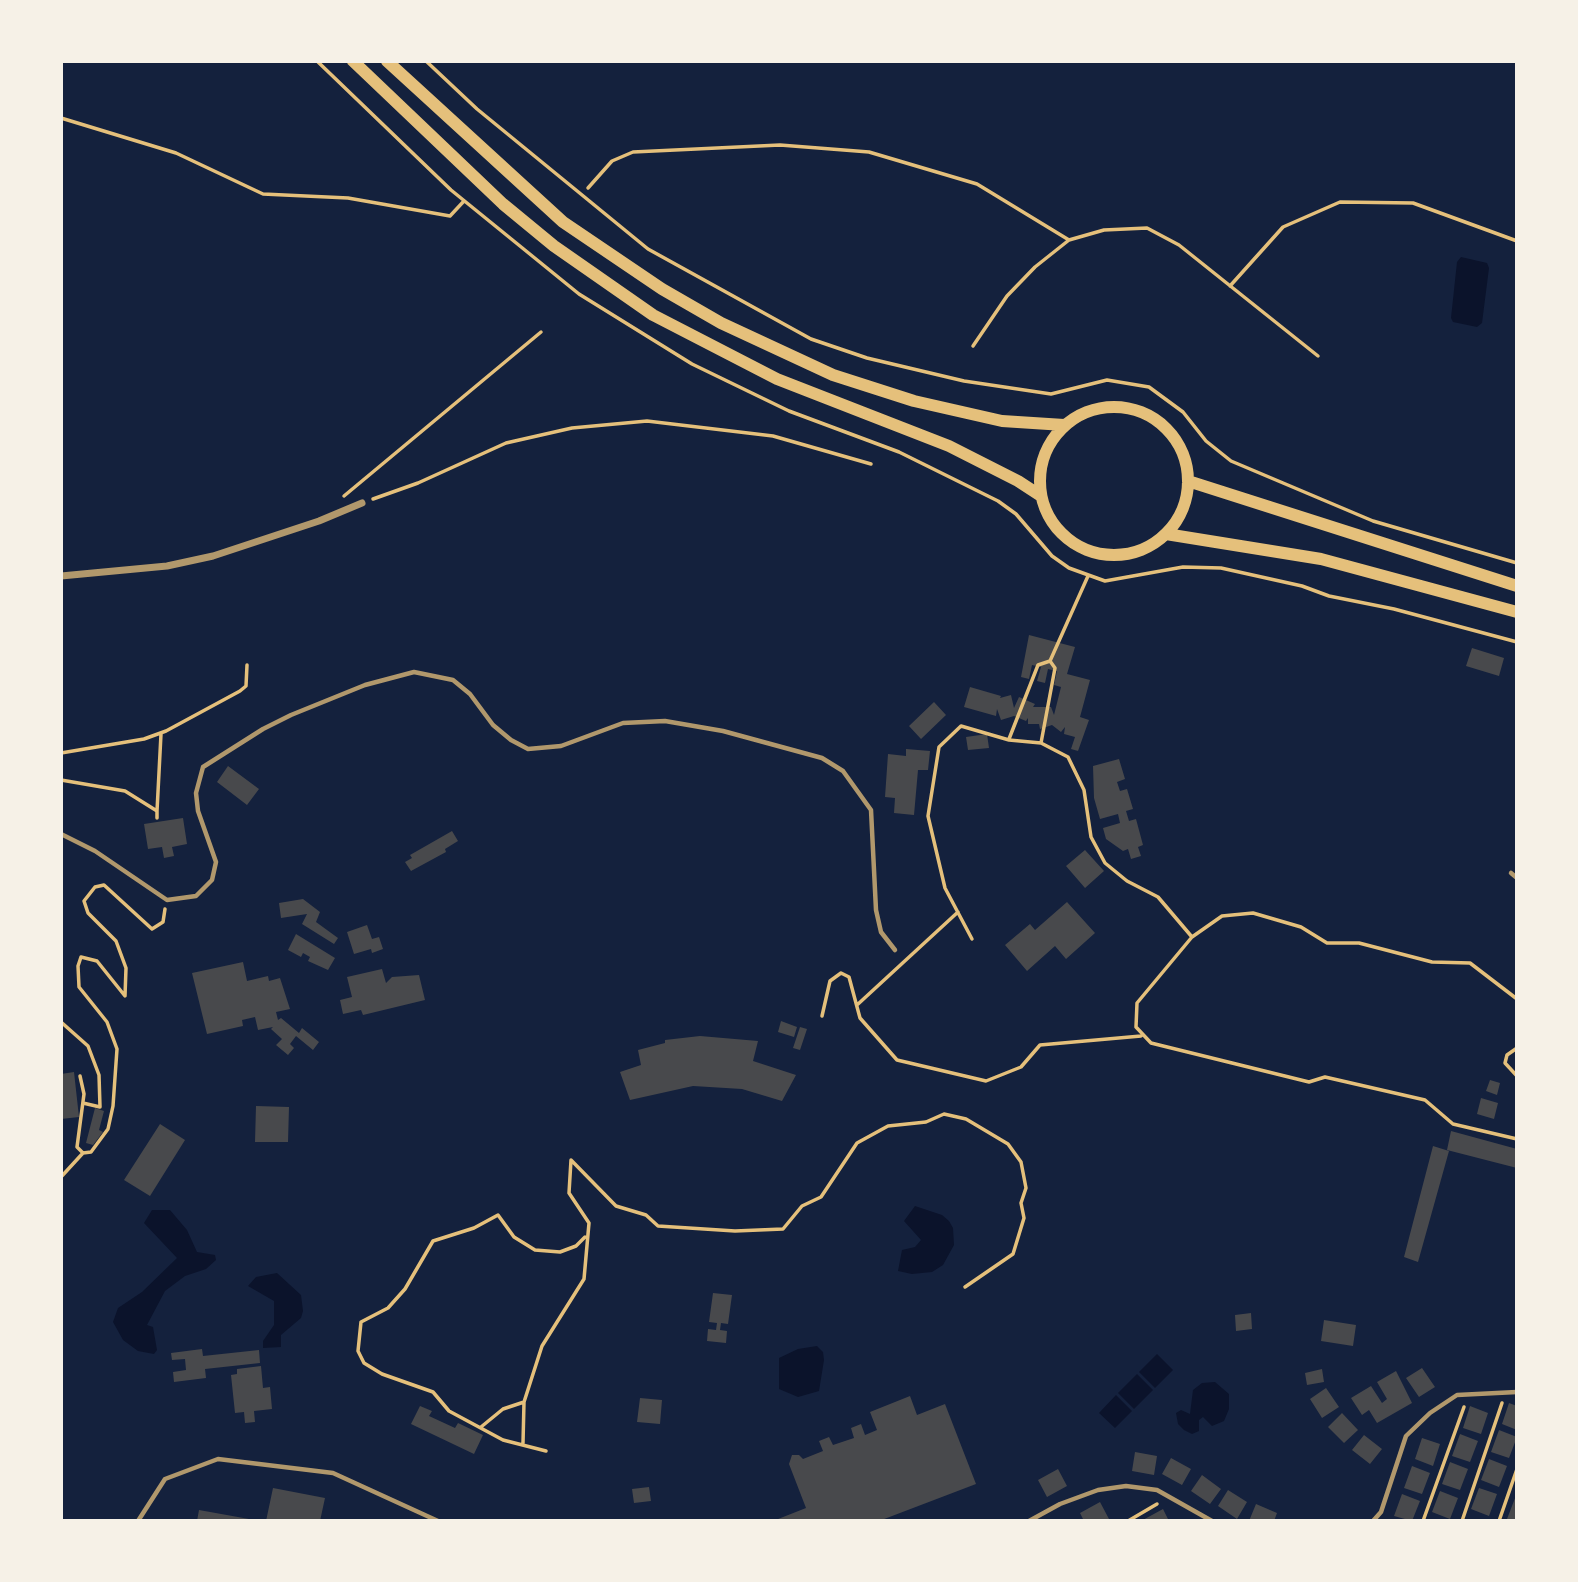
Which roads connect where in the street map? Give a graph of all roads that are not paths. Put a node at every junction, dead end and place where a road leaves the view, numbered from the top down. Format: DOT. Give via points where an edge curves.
graph roads {
  1 [pos="353,61"];
  2 [pos="387,61"];
  3 [pos="1064,425"];
  4 [pos="1188,481"];
  5 [pos="1041,496"];
  6 [pos="362,503"];
  7 [pos="1166,534"];
  8 [pos="61,576"];
  9 [pos="1517,586"];
  10 [pos="1517,612"];
  11 [pos="61,834"];
  12 [pos="1511,873"];
  13 [pos="1517,878"];
  14 [pos="895,950"];
  15 [pos="1517,1392"];
  16 [pos="138,1521"];
  17 [pos="438,1521"];
  18 [pos="1029,1521"];
  19 [pos="1212,1521"];
  20 [pos="1373,1521"];
  1 -- 5 [label="main road" via="503,204 653,315 777,379 949,446"];
  2 -- 3 [label="main road" via="563,222 721,323 833,375 914,401 1002,421"];
  3 -- 4 [label="main road" via="1094,409 1139,411 1175,438 1185,458"];
  3 -- 5 [label="main road" via="1046,450 1040,469"];
  4 -- 7 [label="main road" via="1186,500"];
  4 -- 9 [label="main road"];
  5 -- 7 [label="main road" via="1054,526 1068,540 1101,554 1136,552"];
  6 -- 8 [label="street" via="213,556 167,566"];
  7 -- 10 [label="main road" via="1321,559"];
  11 -- 14 [label="lane" via="95,851 167,900 196,896 212,880 216,862 195,793 203,767 291,715 365,685 414,672 453,680 493,725 528,749 561,746 623,723 665,721 723,731 822,758 843,771 871,810 876,910 881,932"];
  12 -- 13 [label="lane"];
  15 -- 20 [label="lane" via="1457,1395 1406,1436 1381,1512"];
  16 -- 17 [label="lane" via="165,1479 218,1459 332,1473"];
  18 -- 19 [label="lane" via="1098,1490 1126,1486 1157,1490"];
}
